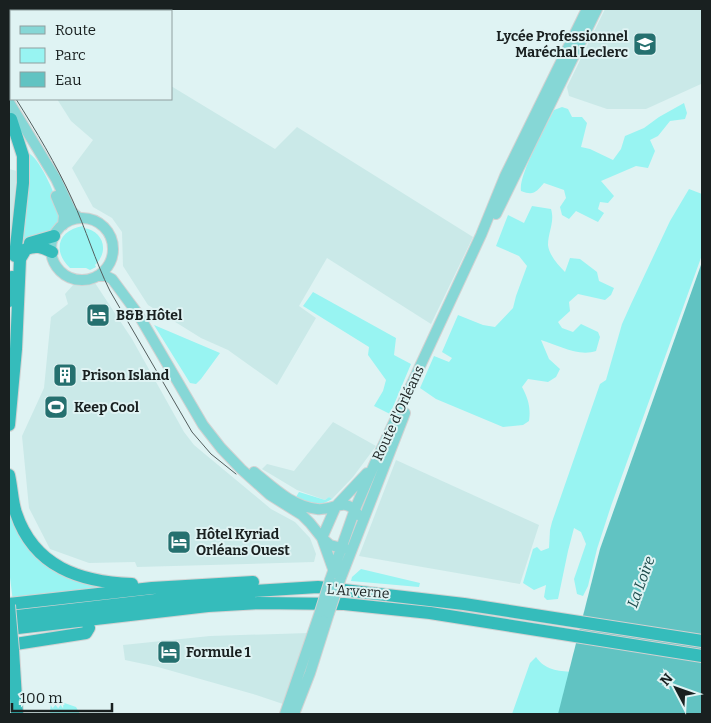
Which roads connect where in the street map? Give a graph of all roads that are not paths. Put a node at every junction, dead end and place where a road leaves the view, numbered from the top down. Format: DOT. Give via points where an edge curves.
graph roads {
  1 [pos="587,9"];
  2 [pos="597,9"];
  3 [pos="9,102"];
  4 [pos="10,117"];
  5 [pos="535,123"];
  6 [pos="79,218"];
  7 [pos="63,225"];
  8 [pos="54,236"];
  9 [pos="52,252"];
  10 [pos="15,256"];
  11 [pos="110,262"];
  12 [pos="97,276"];
  13 [pos="9,301"];
  14 [pos="138,314"];
  15 [pos="9,426"];
  16 [pos="228,455"];
  17 [pos="375,463"];
  18 [pos="9,475"];
  19 [pos="336,506"];
  20 [pos="355,509"];
  21 [pos="363,522"];
  22 [pos="322,538"];
  23 [pos="341,549"];
  24 [pos="352,549"];
  25 [pos="333,570"];
  26 [pos="335,580"];
  27 [pos="318,587"];
  28 [pos="152,588"];
  29 [pos="293,602"];
  30 [pos="9,605"];
  31 [pos="324,612"];
  32 [pos="9,617"];
  33 [pos="89,628"];
  34 [pos="9,630"];
  35 [pos="9,637"];
  36 [pos="702,641"];
  37 [pos="10,647"];
  38 [pos="702,656"];
  39 [pos="11,714"];
  40 [pos="18,714"];
  41 [pos="286,714"];
  42 [pos="294,714"];
  1 -- 5 [label="main road" via="537,111"];
  2 -- 5 [label="main road"];
  3 -- 6 [label="main road" via="56,179 71,211"];
  4 -- 7 [label="main road" via="54,189 64,215"];
  4 -- 10 [label="highway" via="23,156"];
  5 -- 17 [label="main road, Route d'Orléans" via="504,176 481,235"];
  5 -- 21 [label="main road, Route d'Orléans" via="413,392"];
  6 -- 7 [label="main road"];
  6 -- 11 [label="main road" via="96,221 108,233 113,247"];
  7 -- 8 [label="main road"];
  8 -- 9 [label="main road"];
  8 -- 10 [label="highway" via="26,244"];
  9 -- 12 [label="main road" via="57,267 69,277 84,280"];
  9 -- 15 [label="highway" via="38,246 26,249 20,259"];
  10 -- 13 [label="highway"];
  11 -- 12 [label="main road"];
  11 -- 14 [label="main road"];
  12 -- 14 [label="main road" via="108,277 115,282"];
  14 -- 16 [label="main road" via="203,425"];
  16 -- 19 [label="main road" via="292,502 315,509"];
  16 -- 22 [label="main road" via="270,495 310,523"];
  17 -- 19 [label="main road"];
  17 -- 20 [label="main road, Route d'Orléans"];
  18 -- 28 [label="highway" via="13,503 21,525 32,542 55,565 79,577"];
  19 -- 20 [label="main road" via="344,504"];
  19 -- 22 [label="main road"];
  20 -- 21 [label="main road"];
  20 -- 23 [label="main road, Route d'Orléans"];
  21 -- 24 [label="main road, Route d'Orléans"];
  22 -- 23 [label="main road"];
  22 -- 25 [label="main road"];
  23 -- 24 [label="main road"];
  23 -- 25 [label="main road, Route d'Orléans"];
  24 -- 26 [label="main road, Route d'Orléans"];
  25 -- 26 [label="main road, Route d'Orléans"];
  26 -- 31 [label="main road, Route d'Orléans, bridge"];
  27 -- 28 [label="highway" via="294,582 228,582"];
  27 -- 32 [label="highway, L'Arverne" via="246,590"];
  27 -- 36 [label="highway, L'Arverne" via="432,600"];
  28 -- 30 [label="highway"];
  29 -- 33 [label="highway" via="289,608 209,613"];
  29 -- 34 [label="highway, L'Arverne" via="208,606"];
  29 -- 38 [label="highway, L'Arverne" via="380,606"];
  30 -- 37 [label="highway, bridge"];
  31 -- 41 [label="main road, Route d'Orléans"];
  31 -- 42 [label="main road, Route d'Orléans" via="310,673"];
  33 -- 35 [label="highway"];
  33 -- 37 [label="highway" via="86,633"];
  37 -- 39 [label="highway"];
  37 -- 40 [label="highway"];
}
